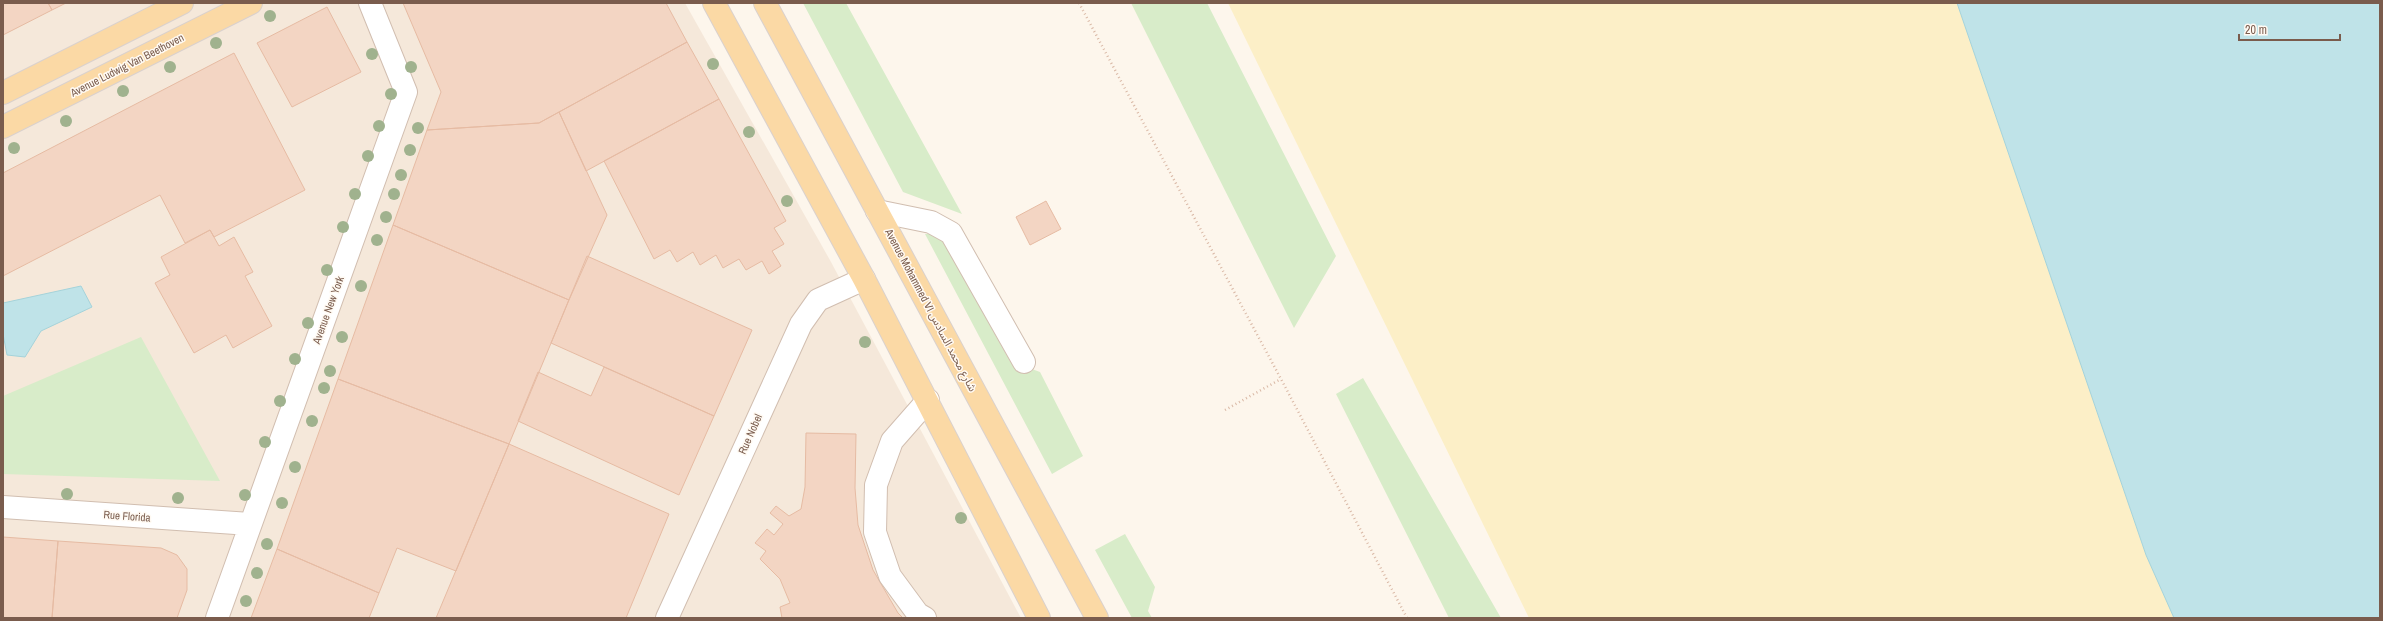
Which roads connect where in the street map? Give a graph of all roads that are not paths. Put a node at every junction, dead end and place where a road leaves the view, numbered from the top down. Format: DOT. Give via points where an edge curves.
graph roads {
  1 [pos="182,3"];
  2 [pos="251,3"];
  3 [pos="370,3"];
  4 [pos="714,3"];
  5 [pos="765,3"];
  6 [pos="3,93"];
  7 [pos="3,127"];
  8 [pos="877,211"];
  9 [pos="864,279"];
  10 [pos="1024,362"];
  11 [pos="928,400"];
  12 [pos="3,507"];
  13 [pos="250,524"];
  14 [pos="217,618"];
  15 [pos="667,618"];
  16 [pos="925,618"];
  17 [pos="1040,618"];
  18 [pos="1097,618"];
  1 -- 6 [label="main road"];
  2 -- 7 [label="main road, Avenue Ludwig Van Beethoven"];
  3 -- 13 [label="street, Avenue New York" via="406,92"];
  4 -- 9 [label="main road"];
  5 -- 8 [label="main road, Avenue Mohammed VI شارع محمد السادس"];
  8 -- 10 [label="street" via="931,222 951,233"];
  8 -- 18 [label="main road, Avenue Mohammed VI شارع محمد السادس"];
  9 -- 11 [label="main road"];
  9 -- 15 [label="street, Rue Nobel" via="818,300 801,324"];
  11 -- 16 [label="street" via="892,441 876,485 875,524 875,532 890,576 918,614"];
  11 -- 17 [label="main road"];
  12 -- 13 [label="street, Rue Florida"];
  13 -- 14 [label="street, Avenue New York"];
}
